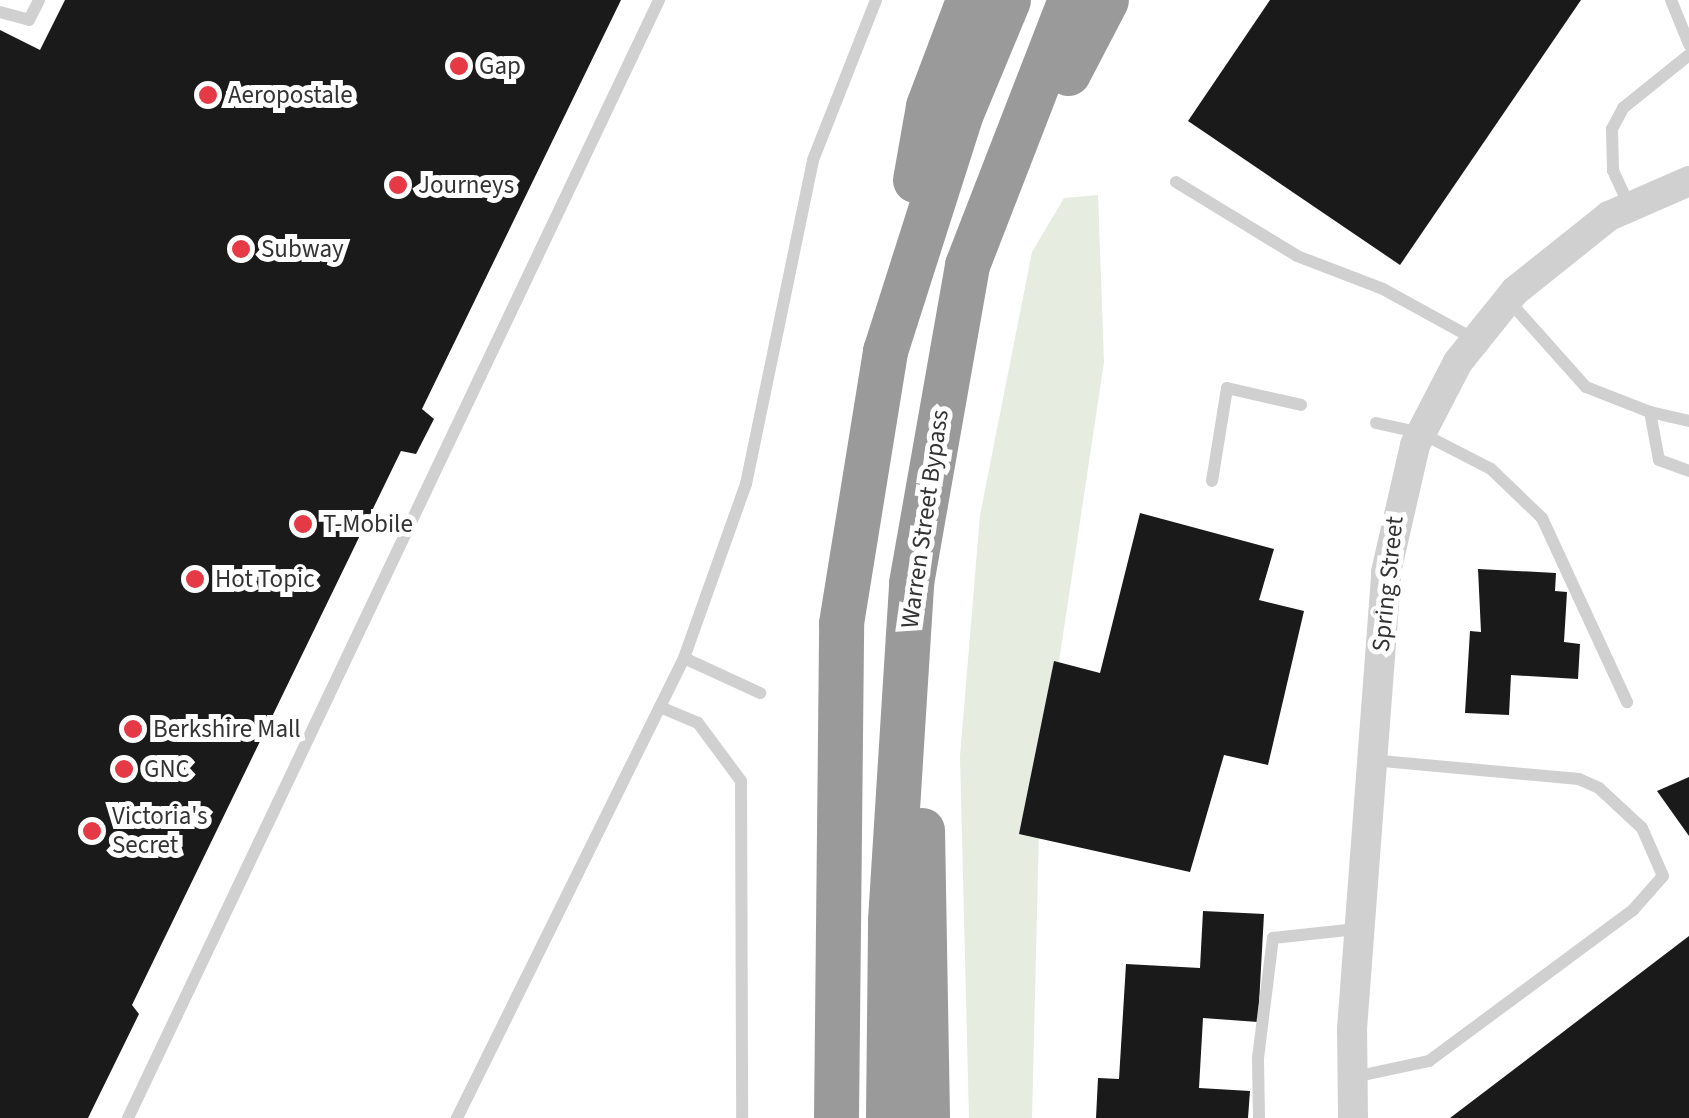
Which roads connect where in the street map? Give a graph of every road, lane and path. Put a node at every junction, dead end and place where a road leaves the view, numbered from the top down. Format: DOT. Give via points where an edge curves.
graph roads {
  1 [pos="39,0"];
  2 [pos="659,0"];
  3 [pos="876,0"];
  4 [pos="968,0"];
  5 [pos="1008,0"];
  6 [pos="1070,0"];
  7 [pos="1106,0"];
  8 [pos="1671,0"];
  9 [pos="0,12"];
  10 [pos="1689,44"];
  11 [pos="1689,56"];
  12 [pos="1689,180"];
  13 [pos="1176,182"];
  14 [pos="1630,206"];
  15 [pos="967,264"];
  16 [pos="1508,299"];
  17 [pos="1474,339"];
  18 [pos="885,351"];
  19 [pos="1301,405"];
  20 [pos="1650,412"];
  21 [pos="1689,421"];
  22 [pos="1376,423"];
  23 [pos="1420,433"];
  24 [pos="1689,472"];
  25 [pos="1212,481"];
  26 [pos="910,583"];
  27 [pos="684,658"];
  28 [pos="760,692"];
  29 [pos="1626,702"];
  30 [pos="660,707"];
  31 [pos="1372,760"];
  32 [pos="1360,929"];
  33 [pos="1351,1077"];
  34 [pos="128,1118"];
  35 [pos="457,1118"];
  36 [pos="742,1118"];
  37 [pos="836,1118"];
  38 [pos="888,1118"];
  39 [pos="927,1118"];
  40 [pos="1259,1118"];
  41 [pos="1353,1118"];
  1 -- 9 [label="lane" via="29,20"];
  2 -- 34 [label="lane"];
  3 -- 27 [label="lane" via="814,160 746,484"];
  4 -- 18 [label="highway" via="928,106"];
  5 -- 18 [label="highway" via="961,112"];
  6 -- 15 [label="highway, Warren Street Bypass"];
  7 -- 15 [label="highway"];
  8 -- 10 [label="lane"];
  11 -- 14 [label="lane" via="1623,108 1612,129 1613,170"];
  12 -- 14 [label="street, Spring Street"];
  13 -- 17 [label="lane" via="1296,256 1383,290"];
  14 -- 16 [label="street, Spring Street" via="1549,260"];
  15 -- 26 [label="highway, Warren Street Bypass"];
  16 -- 17 [label="street, Spring Street"];
  16 -- 20 [label="lane" via="1586,388"];
  17 -- 23 [label="street, Spring Street"];
  18 -- 37 [label="highway" via="841,623"];
  19 -- 25 [label="lane" via="1227,388"];
  20 -- 21 [label="lane"];
  20 -- 24 [label="lane" via="1659,460"];
  22 -- 23 [label="lane"];
  23 -- 29 [label="lane" via="1491,470 1542,518"];
  23 -- 31 [label="street, Spring Street" via="1392,529"];
  26 -- 38 [label="highway, Warren Street Bypass" via="890,920"];
  26 -- 39 [label="highway" via="921,754"];
  27 -- 28 [label="lane"];
  27 -- 30 [label="lane"];
  30 -- 35 [label="lane"];
  30 -- 36 [label="lane" via="698,723 741,782"];
  31 -- 32 [label="street, Spring Street"];
  31 -- 33 [label="lane" via="1592,785 1642,828 1663,876 1634,910 1429,1061"];
  32 -- 33 [label="street, Spring Street"];
  32 -- 40 [label="lane" via="1273,938 1258,1058"];
  33 -- 41 [label="street, Spring Street"];
}
